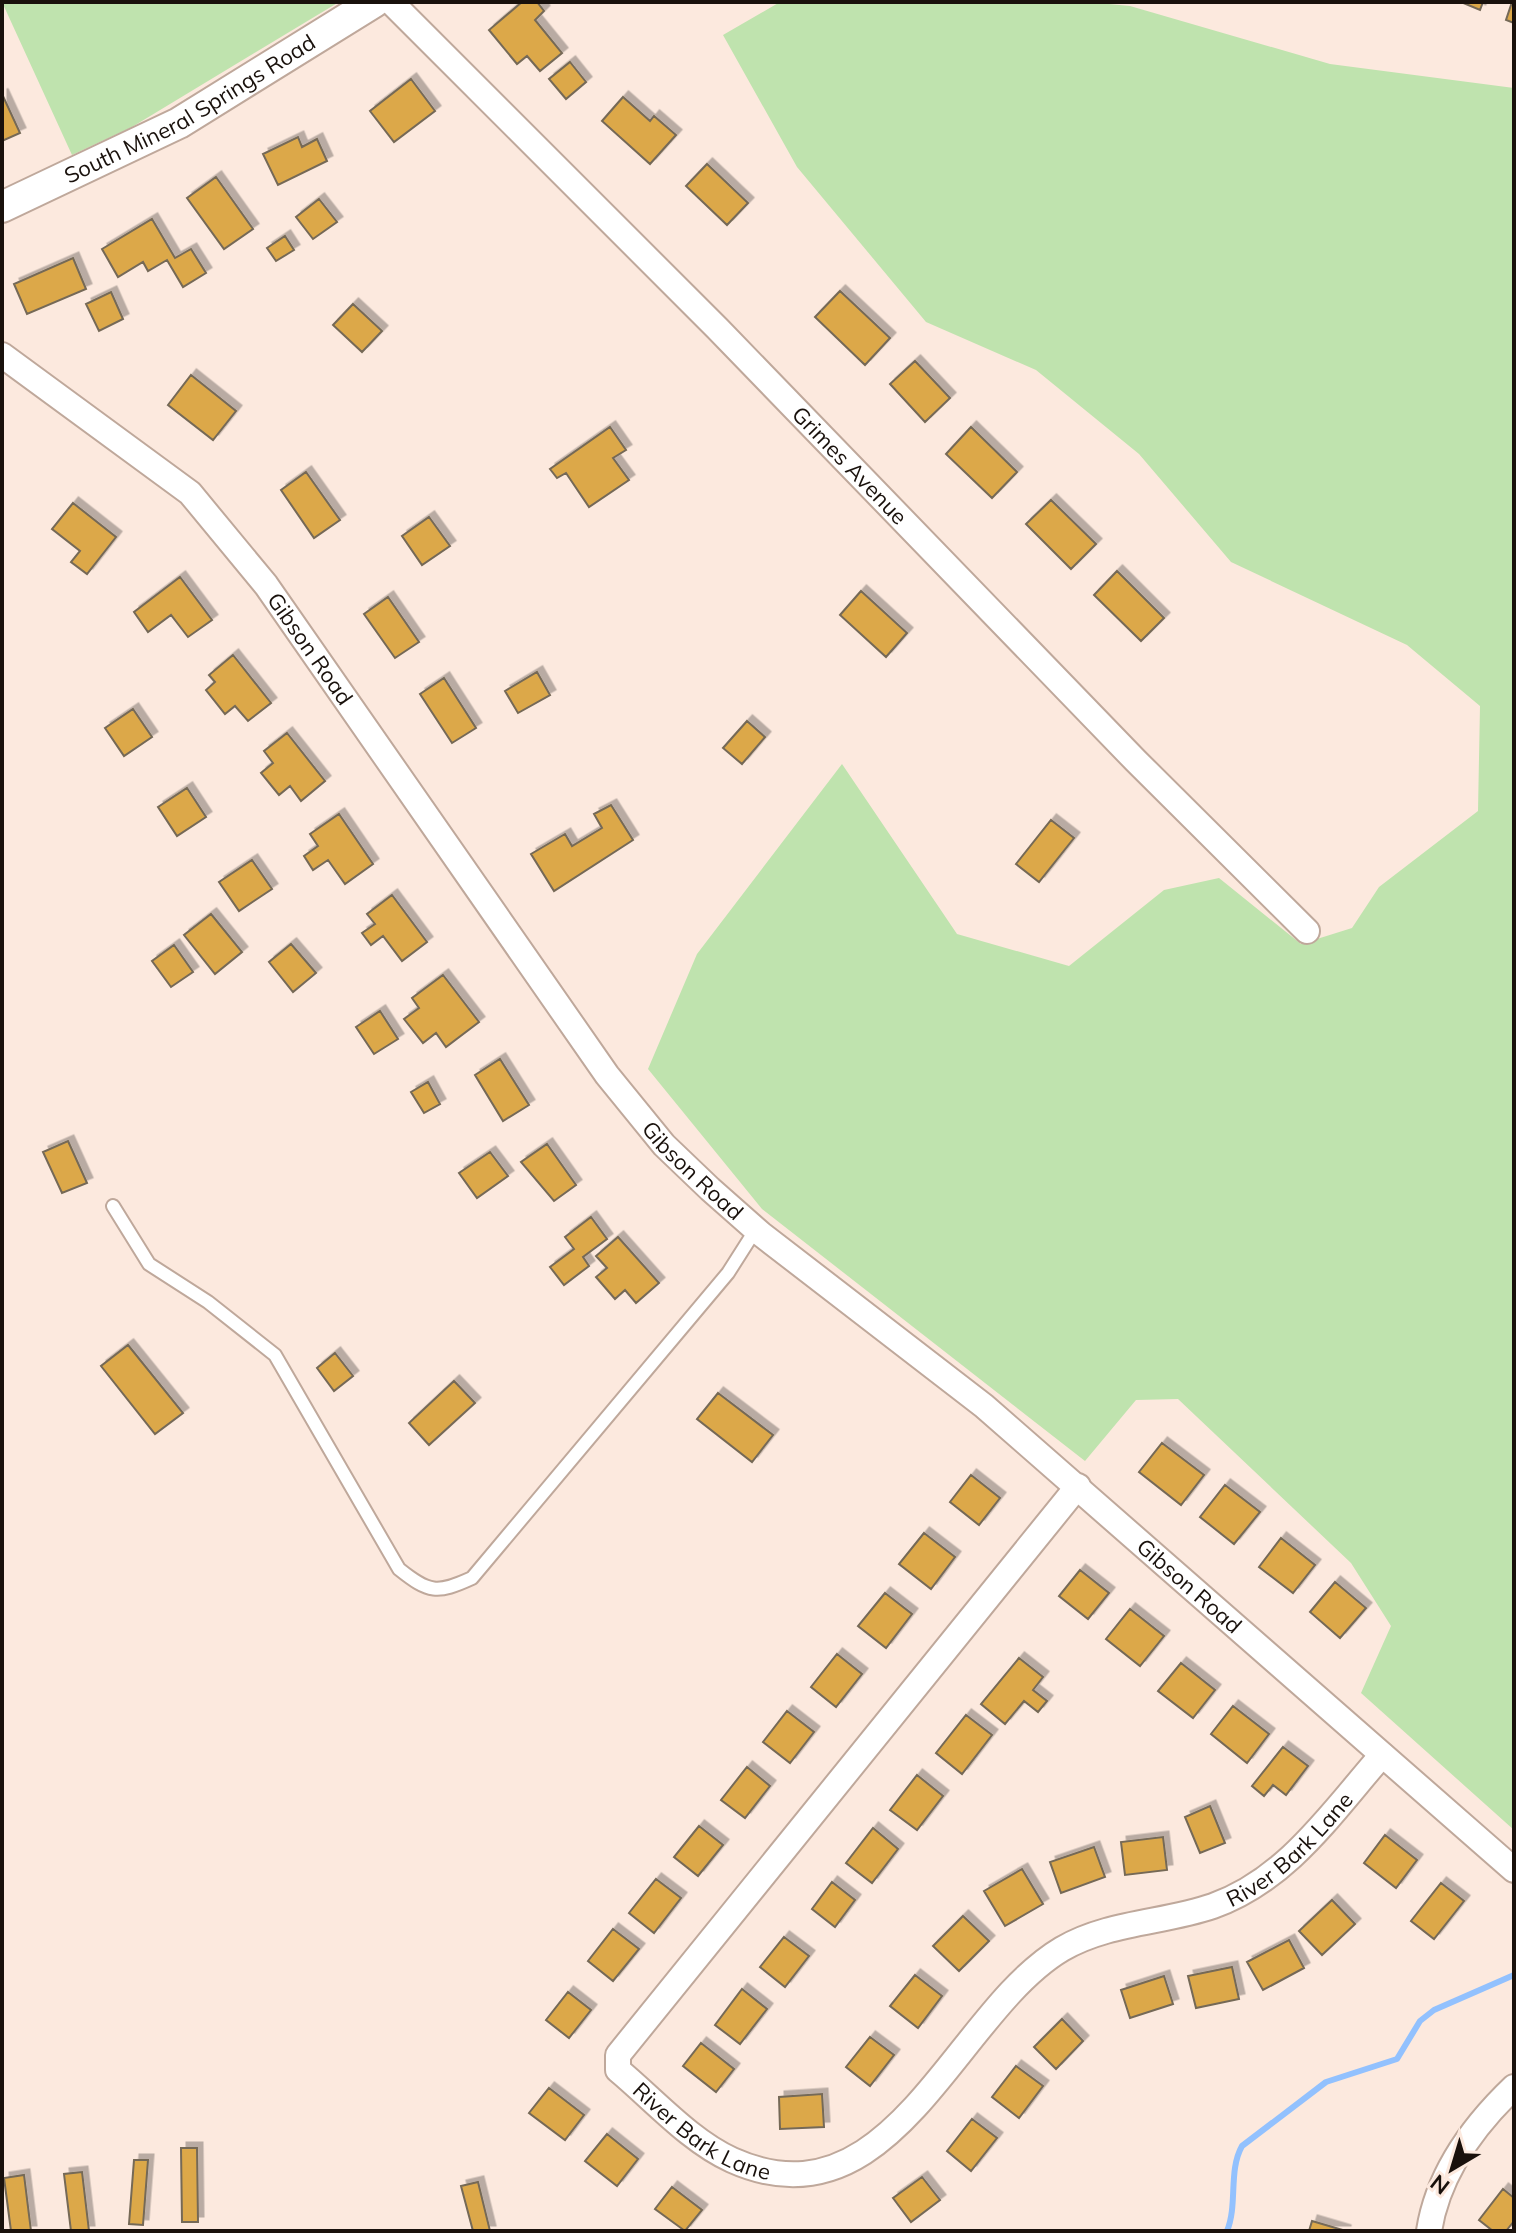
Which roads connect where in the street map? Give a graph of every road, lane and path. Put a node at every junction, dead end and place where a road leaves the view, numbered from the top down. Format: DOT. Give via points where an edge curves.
graph roads {
  1 [pos="374,2"];
  2 [pos="391,2"];
  3 [pos="2,207"];
  4 [pos="2,355"];
  5 [pos="1307,931"];
  6 [pos="113,1206"];
  7 [pos="756,1229"];
  8 [pos="1078,1486"];
  9 [pos="1382,1755"];
  10 [pos="1514,1870"];
  11 [pos="1514,2087"];
  12 [pos="1429,2231"];
  1 -- 3 [label="street, South Mineral Springs Road" via="179,123"];
  2 -- 5 [label="street, Grimes Avenue"];
  4 -- 7 [label="street, Gibson Road" via="161,470 216,520 607,1075 664,1145"];
  6 -- 7 [label="lane" via="149,1264 275,1355 399,1569 423,1588 446,1590 472,1578 728,1273"];
  7 -- 8 [label="street, Gibson Road"];
  8 -- 9 [label="street, Gibson Road"];
  8 -- 9 [label="street, River Bark Lane" via="618,2055 618,2070 709,2147 732,2160 784,2173 810,2172 854,2159 897,2128 1037,1966 1096,1934 1210,1907 1266,1880 1291,1859"];
  9 -- 10 [label="street, Gibson Road"];
  11 -- 12 [label="street" via="1455,2157"];
}
